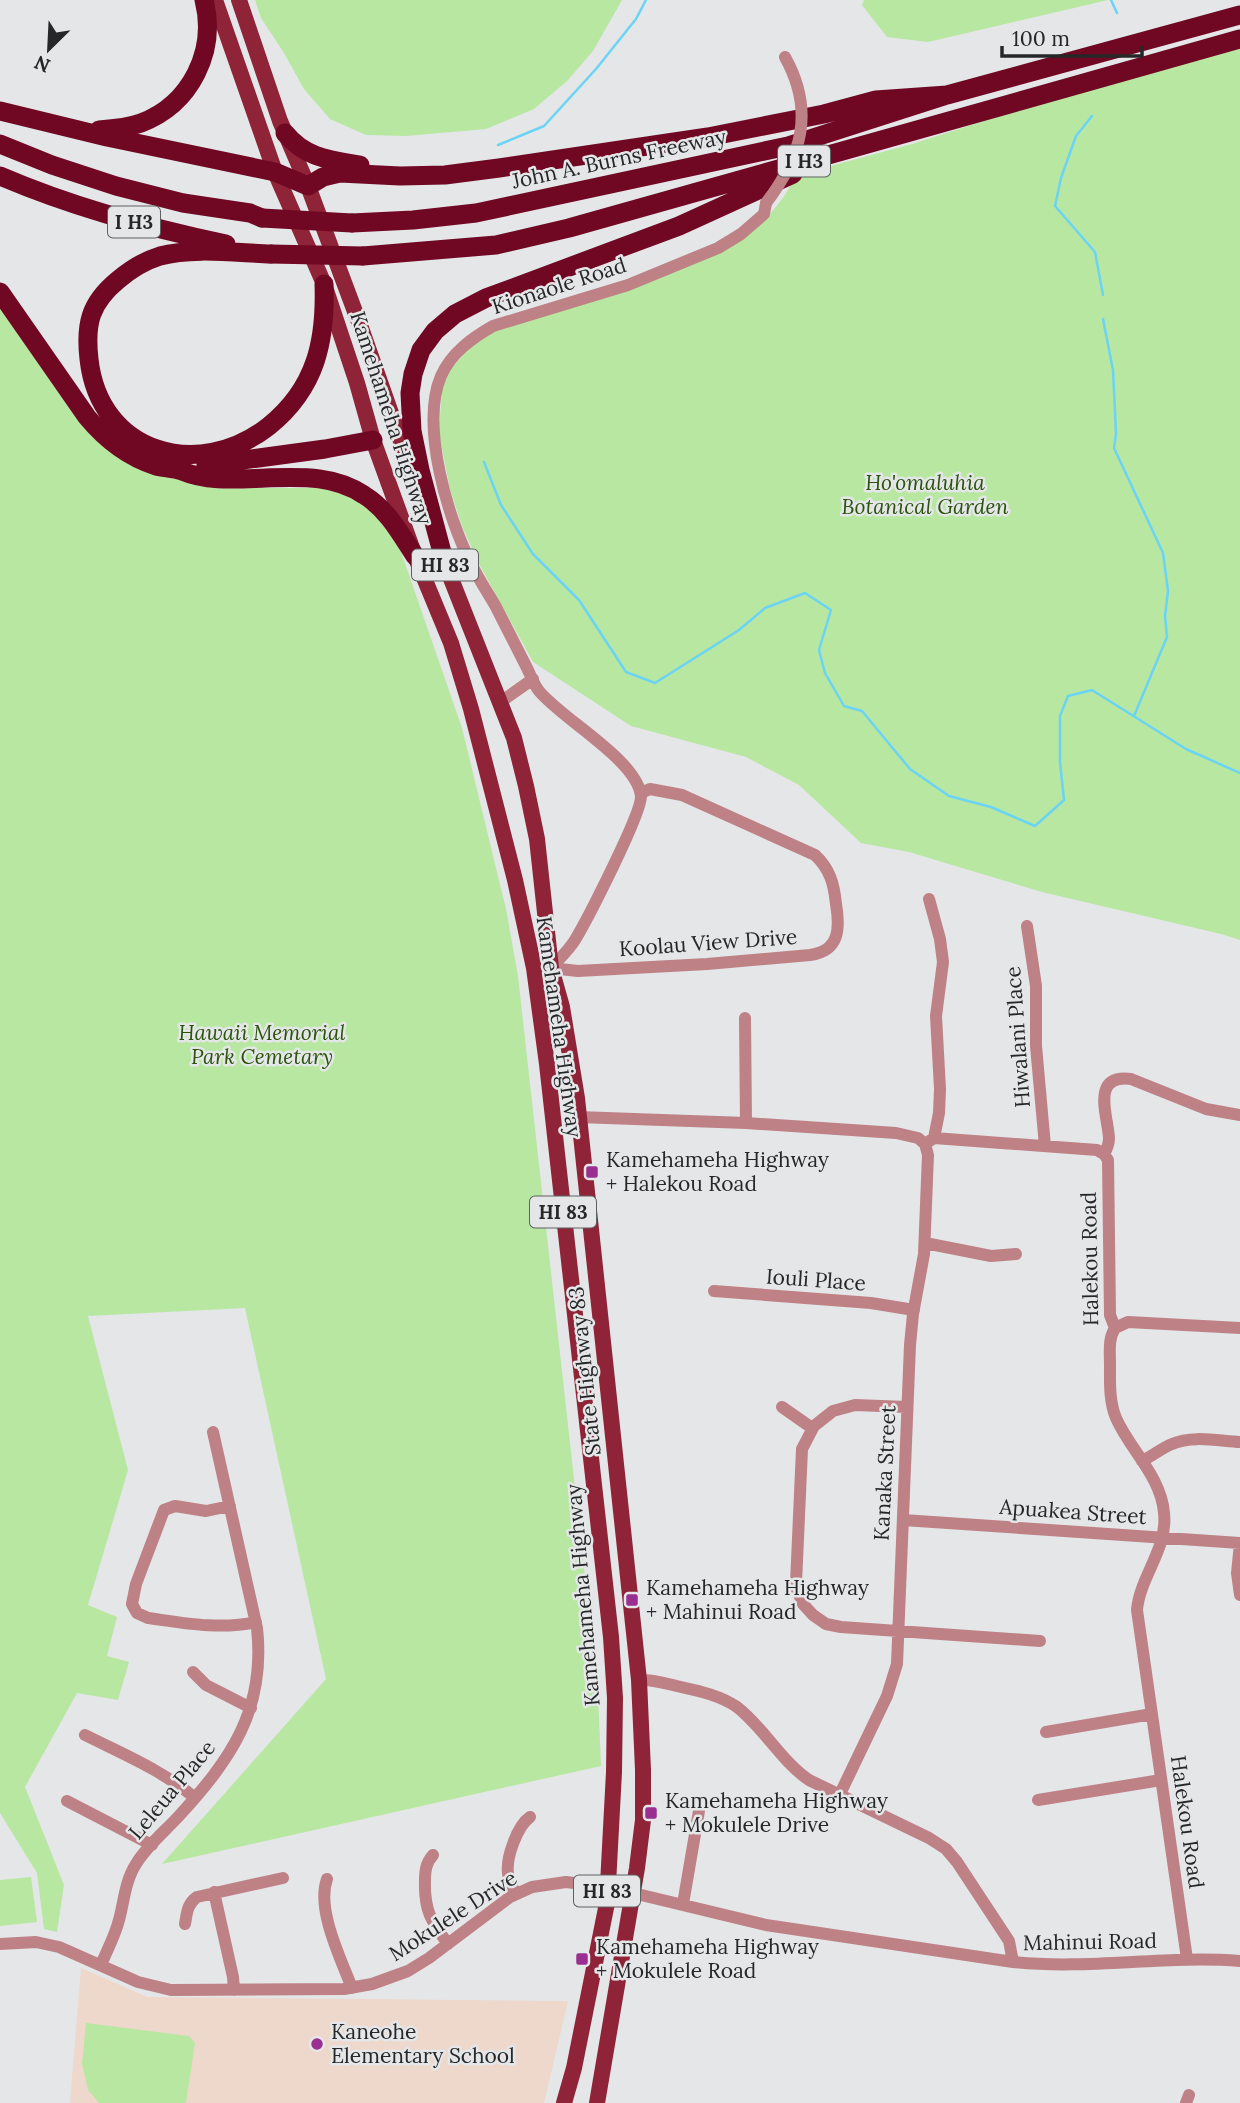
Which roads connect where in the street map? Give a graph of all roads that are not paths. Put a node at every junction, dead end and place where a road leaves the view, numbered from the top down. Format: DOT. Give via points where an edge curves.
graph roads {
  1 [pos="204,0"];
  2 [pos="215,0"];
  3 [pos="239,0"];
  4 [pos="1240,15"];
  5 [pos="1240,39"];
  6 [pos="785,57"];
  7 [pos="947,95"];
  8 [pos="0,111"];
  9 [pos="86,131"];
  10 [pos="285,133"];
  11 [pos="0,144"];
  12 [pos="843,151"];
  13 [pos="275,172"];
  14 [pos="445,175"];
  15 [pos="0,176"];
  16 [pos="308,186"];
  17 [pos="271,254"];
  18 [pos="324,284"];
  19 [pos="0,292"];
  20 [pos="394,425"];
  21 [pos="373,440"];
  22 [pos="182,470"];
  23 [pos="415,556"];
  24 [pos="447,571"];
  25 [pos="533,679"];
  26 [pos="499,703"];
  27 [pos="471,709"];
  28 [pos="640,793"];
  29 [pos="929,899"];
  30 [pos="1027,926"];
  31 [pos="534,968"];
  32 [pos="551,968"];
  33 [pos="745,1018"];
  34 [pos="1240,1115"];
  35 [pos="578,1117"];
  36 [pos="552,1119"];
  37 [pos="746,1123"];
  38 [pos="930,1141"];
  39 [pos="1045,1146"];
  40 [pos="1104,1154"];
  41 [pos="925,1243"];
  42 [pos="1016,1254"];
  43 [pos="714,1291"];
  44 [pos="599,1303"];
  45 [pos="573,1306"];
  46 [pos="914,1310"];
  47 [pos="1115,1328"];
  48 [pos="1240,1328"];
  49 [pos="782,1407"];
  50 [pos="907,1407"];
  51 [pos="812,1428"];
  52 [pos="213,1432"];
  53 [pos="1240,1442"];
  54 [pos="1142,1461"];
  55 [pos="230,1506"];
  56 [pos="903,1520"];
  57 [pos="1163,1538"];
  58 [pos="1240,1543"];
  59 [pos="1240,1595"];
  60 [pos="256,1622"];
  61 [pos="899,1631"];
  62 [pos="1040,1641"];
  63 [pos="193,1672"];
  64 [pos="612,1674"];
  65 [pos="639,1680"];
  66 [pos="251,1708"];
  67 [pos="1152,1714"];
  68 [pos="1046,1732"];
  69 [pos="85,1735"];
  70 [pos="1161,1780"];
  71 [pos="840,1794"];
  72 [pos="195,1798"];
  73 [pos="1038,1800"];
  74 [pos="68,1801"];
  75 [pos="700,1805"];
  76 [pos="530,1817"];
  77 [pos="152,1845"];
  78 [pos="433,1854"];
  79 [pos="283,1878"];
  80 [pos="327,1879"];
  81 [pos="608,1887"];
  82 [pos="214,1892"];
  83 [pos="632,1893"];
  84 [pos="516,1894"];
  85 [pos="683,1904"];
  86 [pos="185,1924"];
  87 [pos="0,1944"];
  88 [pos="448,1944"];
  89 [pos="1187,1959"];
  90 [pos="1240,1961"];
  91 [pos="1013,1962"];
  92 [pos="101,1965"];
  93 [pos="352,1988"];
  94 [pos="234,1990"];
  95 [pos="564,2103"];
  96 [pos="597,2103"];
  1 -- 9 [label="highway" via="207,42 185,92 140,123"];
  2 -- 13 [label="main road, Kamehameha Highway / HI 83"];
  3 -- 10 [label="main road, Kamehameha Highway / HI 83"];
  4 -- 7 [label="highway, John A. Burns Freeway / I H3"];
  5 -- 12 [label="highway, I H3"];
  6 -- 25 [label="street, Kionaole Road, bridge" via="799,90 802,125 793,160 764,214 718,248 628,285 493,326 454,355 441,376 433,434 451,512 471,564"];
  7 -- 11 [label="highway, John A. Burns Freeway / I H3, bridge" via="788,146 476,213 413,220 352,223 262,218 116,187"];
  7 -- 14 [label="highway" via="876,100 708,137"];
  8 -- 9 [label="highway"];
  9 -- 13 [label="highway"];
  10 -- 14 [label="highway" via="300,149 314,155"];
  10 -- 16 [label="main road, Kamehameha Highway / HI 83"];
  12 -- 17 [label="highway, I H3, bridge" via="496,245 363,256"];
  12 -- 24 [label="highway" via="680,226 486,299 455,314 435,331 421,350 410,393 420,470"];
  13 -- 16 [label="highway"];
  13 -- 18 [label="main road, Kamehameha Highway / HI 83"];
  14 -- 16 [label="highway" via="340,173"];
  15 -- 17 [label="highway, I H3" via="81,207"];
  16 -- 20 [label="main road, Kamehameha Highway / HI 83"];
  17 -- 18 [label="highway" via="160,256 124,275 99,300 87,334 91,376 104,408 128,434 159,450 194,455 232,447 266,428 294,401 313,368 323,331"];
  18 -- 21 [label="main road, Kamehameha Highway / HI 83"];
  19 -- 22 [label="highway" via="103,435 145,462"];
  20 -- 21 [label="main road"];
  20 -- 24 [label="main road, Kamehameha Highway / HI 83"];
  21 -- 22 [label="highway"];
  21 -- 23 [label="main road, Kamehameha Highway / HI 83"];
  22 -- 23 [label="highway" via="210,478 307,477 347,485 383,510"];
  23 -- 27 [label="main road, Kamehameha Highway / HI 83" via="451,643"];
  24 -- 26 [label="main road, Kamehameha Highway / HI 83"];
  25 -- 26 [label="street"];
  25 -- 28 [label="street, Kionaole Road" via="548,701 622,763 636,779"];
  26 -- 27 [label="main road"];
  26 -- 32 [label="main road, Kamehameha Highway / HI 83" via="514,738 534,825"];
  27 -- 31 [label="main road, Kamehameha Highway / HI 83"];
  28 -- 32 [label="street" via="632,825 574,942"];
  28 -- 32 [label="street, Koolau View Drive" via="650,789 682,794 815,855 832,881 836,936 826,949 810,955 578,971"];
  29 -- 38 [label="street, Kanaka Street" via="943,962 936,1016 939,1114"];
  30 -- 39 [label="street, Hiwalani Place" via="1036,986"];
  31 -- 32 [label="main road"];
  31 -- 36 [label="main road, Kamehameha Highway / HI 83"];
  32 -- 35 [label="main road, State Highway 83 / HI 83" via="562,1007"];
  33 -- 37 [label="street"];
  34 -- 40 [label="street, Halekou Road" via="1206,1109 1131,1079 1120,1079 1110,1084 1104,1097 1109,1138"];
  35 -- 36 [label="main road"];
  35 -- 37 [label="street"];
  35 -- 44 [label="main road, State Highway 83 / HI 83"];
  36 -- 45 [label="main road, Kamehameha Highway / HI 83"];
  37 -- 38 [label="street" via="896,1133"];
  38 -- 39 [label="street"];
  38 -- 41 [label="street, Kanaka Street"];
  39 -- 40 [label="street"];
  40 -- 47 [label="street, Halekou Road" via="1108,1164 1110,1315"];
  41 -- 42 [label="street" via="991,1256"];
  41 -- 46 [label="street, Kanaka Street"];
  43 -- 46 [label="street, Iouli Place"];
  44 -- 45 [label="main road"];
  44 -- 65 [label="main road, State Highway 83 / HI 83"];
  45 -- 64 [label="main road, Kamehameha Highway / HI 83"];
  46 -- 50 [label="street, Kanaka Street"];
  47 -- 48 [label="street" via="1128,1322"];
  47 -- 54 [label="street, Halekou Road" via="1110,1339 1111,1401"];
  49 -- 51 [label="street"];
  50 -- 51 [label="street" via="848,1406 826,1415"];
  50 -- 56 [label="street, Kanaka Street"];
  51 -- 61 [label="street" via="801,1457 796,1583 800,1597 807,1610 826,1624"];
  52 -- 55 [label="street, Leleua Place"];
  53 -- 54 [label="street" via="1179,1442"];
  54 -- 57 [label="street, Halekou Road" via="1162,1500"];
  55 -- 60 [label="street, Leleua Place"];
  55 -- 60 [label="street" via="206,1511 175,1506 164,1510 132,1604 137,1614 148,1618 217,1626"];
  56 -- 57 [label="street, Apuakea Street"];
  56 -- 61 [label="street, Kanaka Street"];
  57 -- 58 [label="street, Apuakea Street"];
  57 -- 67 [label="street, Halekou Road" via="1137,1610"];
  58 -- 59 [label="street"];
  60 -- 66 [label="street, Leleua Place" via="259,1659"];
  61 -- 62 [label="street"];
  61 -- 71 [label="street, Kanaka Street" via="891,1685"];
  63 -- 66 [label="street" via="206,1685"];
  64 -- 65 [label="main road"];
  64 -- 81 [label="main road, Kamehameha Highway / HI 83" via="614,1772"];
  65 -- 71 [label="street, Mahinui Road" via="698,1691 731,1704 802,1775"];
  65 -- 83 [label="main road, State Highway 83 / HI 83" via="643,1820"];
  66 -- 72 [label="street, Leleua Place" via="224,1763"];
  67 -- 68 [label="street"];
  67 -- 70 [label="street, Halekou Road"];
  69 -- 72 [label="street" via="151,1768"];
  70 -- 73 [label="street"];
  70 -- 89 [label="street, Halekou Road"];
  71 -- 91 [label="street, Mahinui Road" via="946,1849 1009,1941"];
  72 -- 77 [label="street, Leleua Place"];
  74 -- 77 [label="street"];
  75 -- 85 [label="street"];
  76 -- 84 [label="street" via="518,1830 508,1866"];
  77 -- 92 [label="street, Leleua Place" via="130,1874"];
  78 -- 88 [label="street" via="425,1870 425,1903"];
  79 -- 82 [label="street"];
  80 -- 93 [label="street" via="323,1894 326,1910"];
  81 -- 83 [label="street, Mokulele Drive"];
  81 -- 84 [label="street, Mokulele Drive" via="555,1882"];
  81 -- 95 [label="main road, Kamehameha Highway / HI 83" via="590,1994"];
  82 -- 86 [label="street" via="191,1902"];
  82 -- 94 [label="street"];
  83 -- 85 [label="street, Mokulele Drive"];
  83 -- 96 [label="main road, State Highway 83 / HI 83"];
  84 -- 88 [label="street, Mokulele Drive"];
  85 -- 91 [label="street, Mokulele Drive" via="766,1925"];
  87 -- 92 [label="street, Mokulele Drive" via="48,1944"];
  88 -- 93 [label="street, Mokulele Drive" via="397,1976"];
  89 -- 90 [label="street, Mahinui Road"];
  89 -- 91 [label="street, Mahinui Road"];
  92 -- 94 [label="street, Mokulele Drive" via="160,1989"];
  93 -- 94 [label="street, Mokulele Drive"];
}
